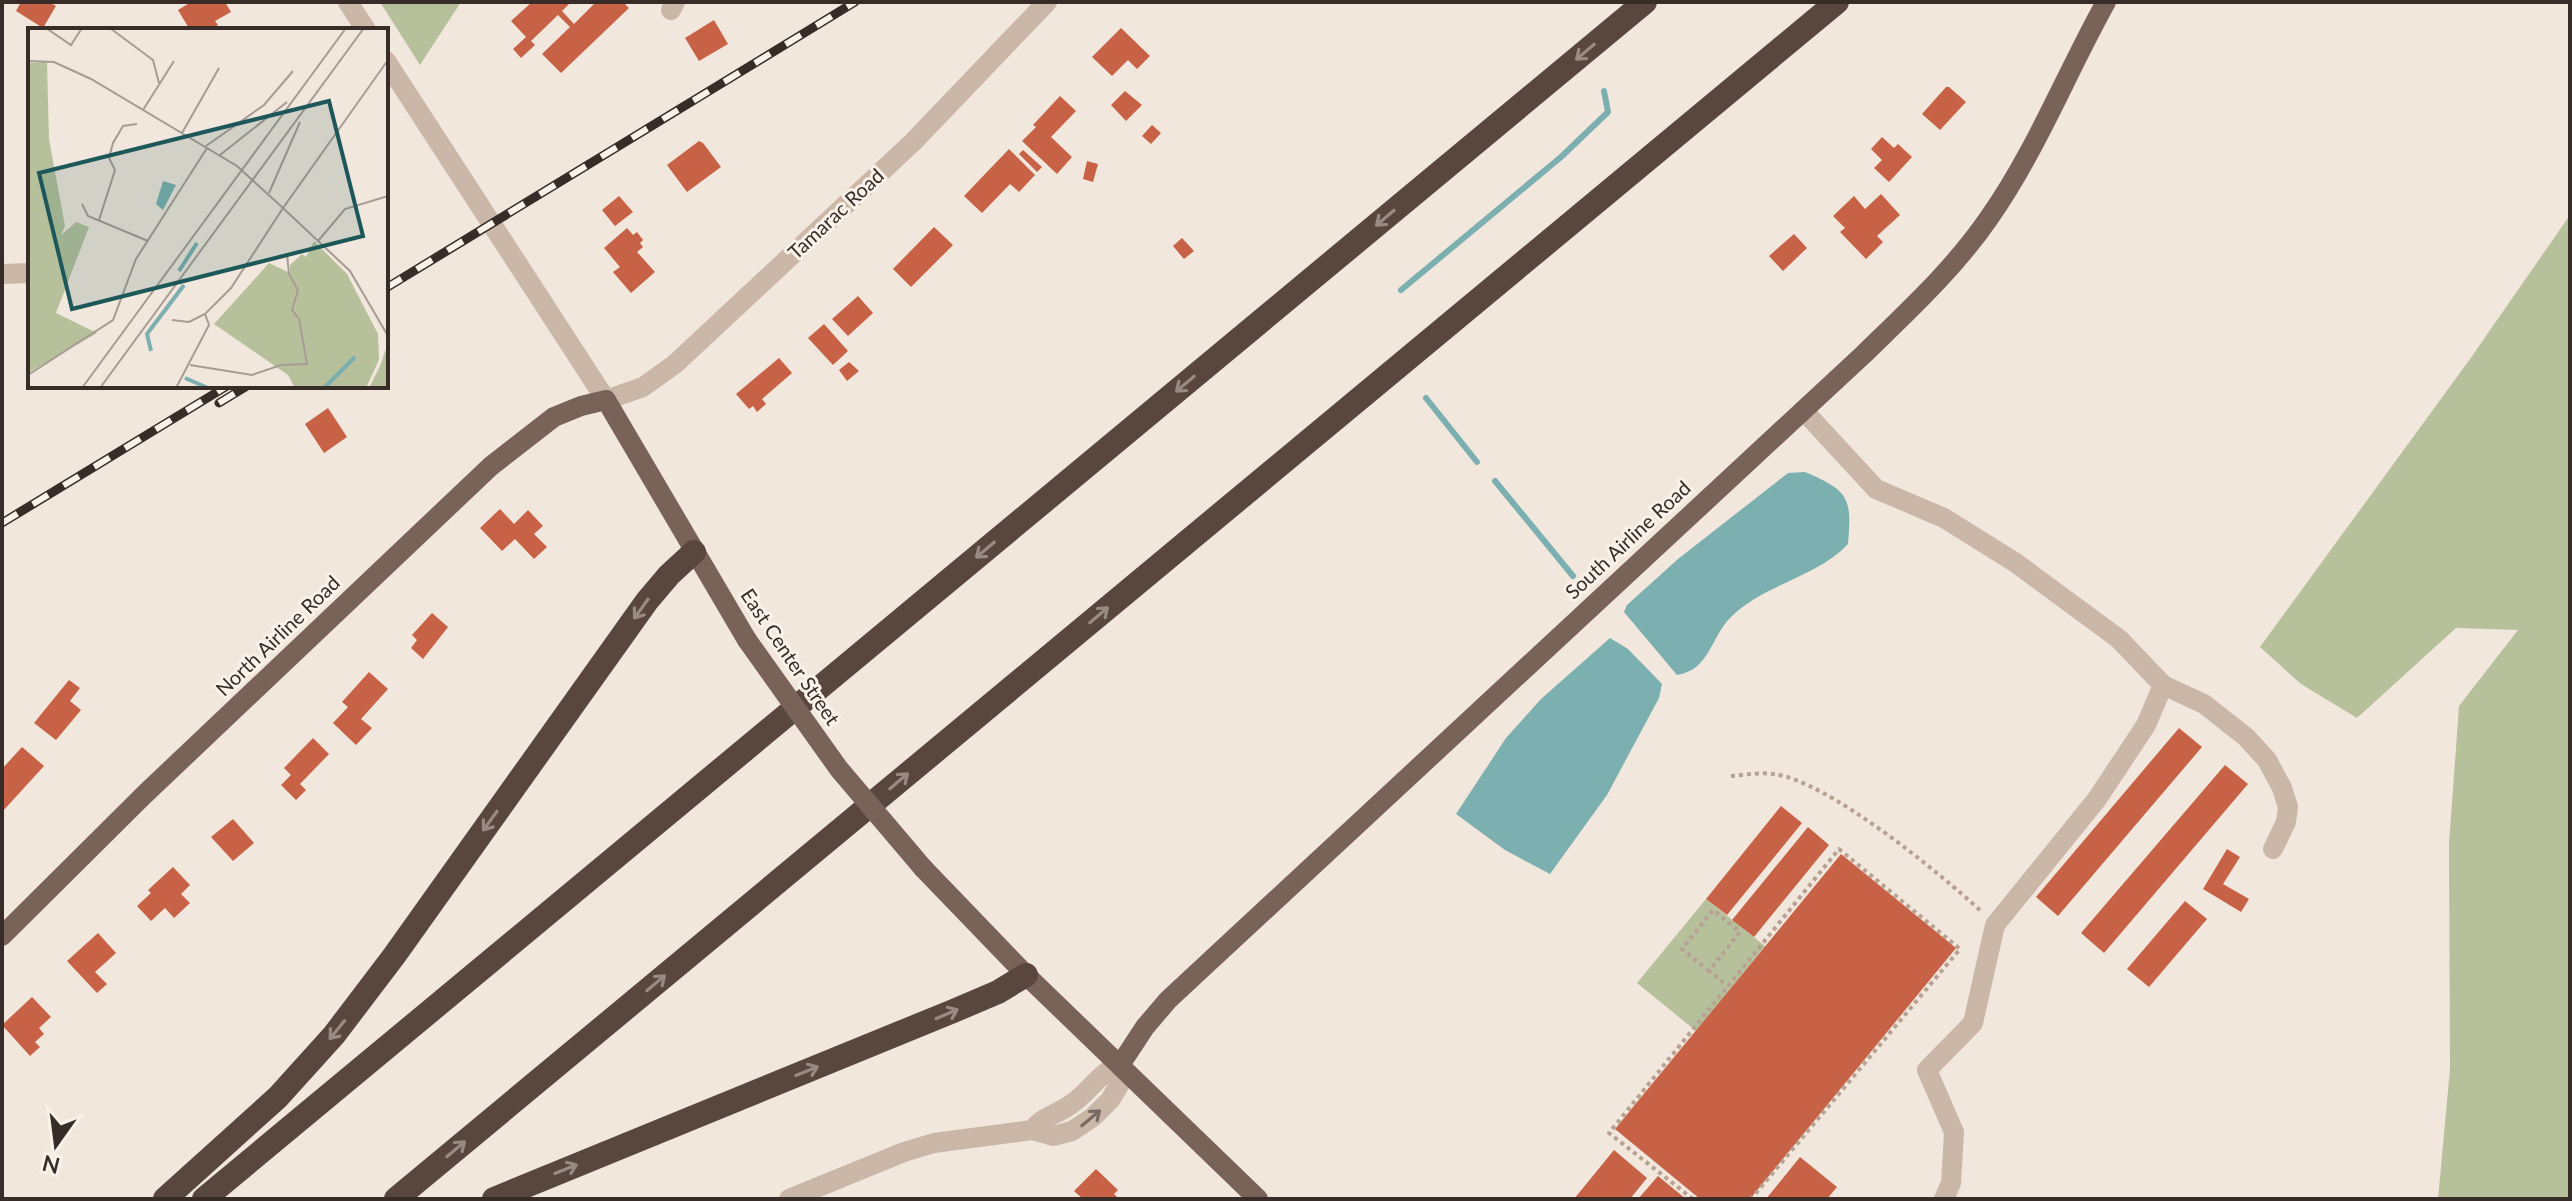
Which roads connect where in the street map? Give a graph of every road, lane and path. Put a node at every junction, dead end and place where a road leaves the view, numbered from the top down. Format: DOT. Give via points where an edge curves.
graph roads {
  1 [pos="348,2"];
  2 [pos="1047,2"];
  3 [pos="1645,2"];
  4 [pos="1837,2"];
  5 [pos="2106,2"];
  6 [pos="365,28"];
  7 [pos="388,64"];
  8 [pos="28,273"];
  9 [pos="2,274"];
  10 [pos="606,400"];
  11 [pos="1803,410"];
  12 [pos="694,552"];
  13 [pos="2163,685"];
  14 [pos="1731,776"];
  15 [pos="2273,849"];
  16 [pos="1995,925"];
  17 [pos="2,936"];
  18 [pos="1709,971"];
  19 [pos="1026,975"];
  20 [pos="1728,986"];
  21 [pos="1120,1065"];
  22 [pos="165,1199"];
  23 [pos="204,1199"];
  24 [pos="396,1199"];
  25 [pos="494,1199"];
  26 [pos="789,1199"];
  27 [pos="1258,1199"];
  28 [pos="1693,1199"];
  29 [pos="1751,1199"];
  30 [pos="1944,1199"];
  1 -- 6 [label="street"];
  2 -- 10 [label="street, Tamarac Road" via="913,142 675,364 643,387"];
  3 -- 23 [label="highway, one-way"];
  24 -- 4 [label="highway, one-way"];
  5 -- 11 [label="main road, South Airline Road" via="2022,165 1975,237 1914,305"];
  7 -- 10 [label="street, East Center Street"];
  8 -- 9 [label="street"];
  10 -- 12 [label="main road, East Center Street"];
  10 -- 17 [label="main road, North Airline Road" via="554,417 491,466"];
  11 -- 13 [label="street" via="1876,489 1944,518 2016,563 2119,639"];
  11 -- 21 [label="main road, South Airline Road" via="1168,1000"];
  12 -- 19 [label="main road, East Center Street, bridge" via="747,640 839,769 923,868"];
  12 -- 22 [label="highway, one-way" via="647,601 334,1035 278,1097"];
  13 -- 15 [label="street" via="2204,704 2267,760 2288,807"];
  13 -- 16 [label="street" via="2146,725 2097,799"];
  14 -- 16 [label="path" via="1774,774 1819,790 1878,828"];
  16 -- 30 [label="street" via="1973,1023 1927,1070 1954,1132 1951,1183"];
  18 -- 18 [label="path" via="1740,932 1713,910 1682,949"];
  18 -- 20 [label="path"];
  19 -- 21 [label="main road, East Center Street"];
  25 -- 19 [label="highway, one-way" via="938,1018"];
  20 -- 28 [label="path" via="1609,1133"];
  20 -- 29 [label="path" via="1839,849 1960,949"];
  21 -- 26 [label="street" via="1121,1082 1114,1094 1082,1126 1053,1136 1032,1130 934,1143"];
  21 -- 27 [label="main road, East Center Street"];
}
